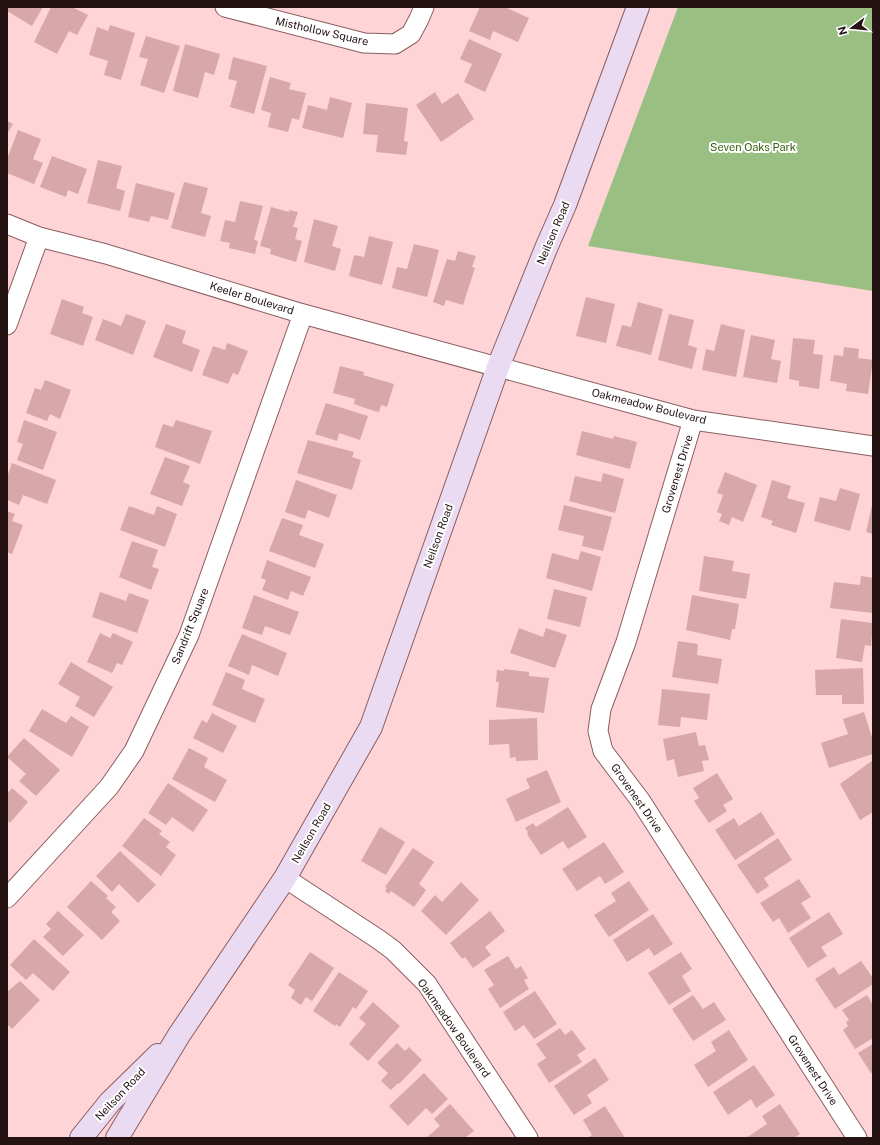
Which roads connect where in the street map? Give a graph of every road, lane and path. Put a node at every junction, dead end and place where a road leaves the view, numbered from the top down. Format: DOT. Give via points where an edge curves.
graph roads {
  1 [pos="225,7"];
  2 [pos="424,7"];
  3 [pos="638,7"];
  4 [pos="7,224"];
  5 [pos="39,237"];
  6 [pos="303,314"];
  7 [pos="7,325"];
  8 [pos="498,367"];
  9 [pos="693,420"];
  10 [pos="873,446"];
  11 [pos="285,878"];
  12 [pos="7,898"];
  13 [pos="178,1035"];
  14 [pos="81,1138"];
  15 [pos="117,1138"];
  16 [pos="528,1138"];
  17 [pos="857,1138"];
  1 -- 2 [label="street, Misthollow Square" via="364,43 395,44 411,34"];
  3 -- 8 [label="main road, Neilson Road" via="565,205"];
  4 -- 5 [label="street, Keeler Boulevard"];
  5 -- 6 [label="street, Keeler Boulevard" via="106,254"];
  5 -- 7 [label="street"];
  6 -- 8 [label="street, Keeler Boulevard"];
  6 -- 12 [label="street, Sandrift Square" via="188,635 134,751 109,787"];
  8 -- 9 [label="street, Oakmeadow Boulevard"];
  8 -- 11 [label="main road, Neilson Road" via="371,727"];
  9 -- 10 [label="street, Oakmeadow Boulevard"];
  9 -- 17 [label="street, Grovenest Drive" via="626,642 601,709 598,732 603,752 640,800"];
  11 -- 13 [label="main road, Neilson Road"];
  11 -- 16 [label="street, Oakmeadow Boulevard" via="393,950 426,984"];
  13 -- 14 [label="main road, Neilson Road" via="110,1102"];
  13 -- 15 [label="main road, Neilson Road"];
}
